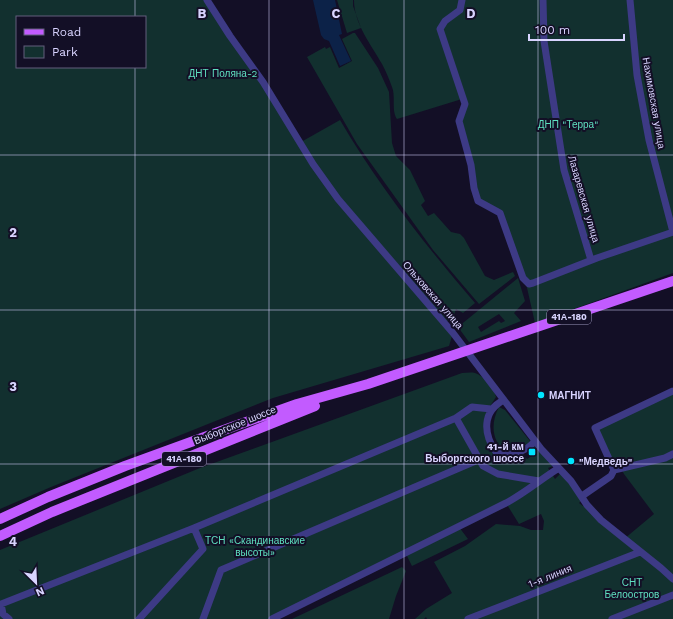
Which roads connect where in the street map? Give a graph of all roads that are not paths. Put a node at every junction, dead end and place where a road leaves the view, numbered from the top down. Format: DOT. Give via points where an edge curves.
graph roads {
  1 [pos="207,0"];
  2 [pos="462,0"];
  3 [pos="543,0"];
  4 [pos="630,0"];
  5 [pos="673,232"];
  6 [pos="591,260"];
  7 [pos="673,281"];
  8 [pos="467,351"];
  9 [pos="368,384"];
  10 [pos="673,391"];
  11 [pos="504,400"];
  12 [pos="491,409"];
  13 [pos="456,418"];
  14 [pos="535,441"];
  15 [pos="673,454"];
  16 [pos="478,460"];
  17 [pos="559,468"];
  18 [pos="614,470"];
  19 [pos="539,481"];
  20 [pos="582,496"];
  21 [pos="0,519"];
  22 [pos="194,528"];
  23 [pos="0,536"];
  24 [pos="640,552"];
  25 [pos="673,579"];
  26 [pos="673,595"];
  27 [pos="9,619"];
  28 [pos="139,619"];
  29 [pos="203,619"];
  30 [pos="272,619"];
  31 [pos="468,619"];
  32 [pos="612,619"];
  1 -- 8 [label="street, Ольховская улица" via="268,88 331,190"];
  2 -- 6 [label="street" via="460,10 445,21 440,29 465,104 459,121 478,201 500,214 523,278 529,284"];
  3 -- 6 [label="street, Лазаревская улица" via="544,41 564,170"];
  4 -- 5 [label="street, Нахимовская улица" via="637,75 648,140"];
  5 -- 6 [label="street"];
  7 -- 8 [label="main road, Выборгское шоссе / 41А-180"];
  8 -- 9 [label="main road, Выборгское шоссе / 41А-180"];
  8 -- 11 [label="street, Ольховская улица"];
  9 -- 21 [label="main road, Выборгское шоссе / 41А-180" via="297,404 125,466"];
  9 -- 23 [label="main road, Выборгское шоссе / 41А-180" via="59,509"];
  10 -- 18 [label="street" via="595,428"];
  11 -- 12 [label="street"];
  11 -- 14 [label="street, Ольховская улица"];
  12 -- 13 [label="street" via="472,407"];
  12 -- 14 [label="street" via="487,420 487,435 496,452 516,454"];
  13 -- 16 [label="street"];
  13 -- 22 [label="street"];
  14 -- 17 [label="street, Ольховская улица"];
  15 -- 18 [label="street" via="666,458"];
  16 -- 19 [label="street" via="483,466 498,474"];
  16 -- 29 [label="street" via="221,570"];
  17 -- 19 [label="street"];
  17 -- 20 [label="street, Ольховская улица"];
  18 -- 20 [label="street" via="611,476"];
  19 -- 30 [label="street" via="506,503"];
  20 -- 24 [label="street, Ольховская улица" via="602,520"];
  22 -- 27 [label="street" via="1,604 3,614"];
  22 -- 28 [label="street" via="203,549"];
  24 -- 25 [label="street, Ольховская улица"];
  24 -- 31 [label="street, 1-я линия"];
  26 -- 32 [label="street"];
}
